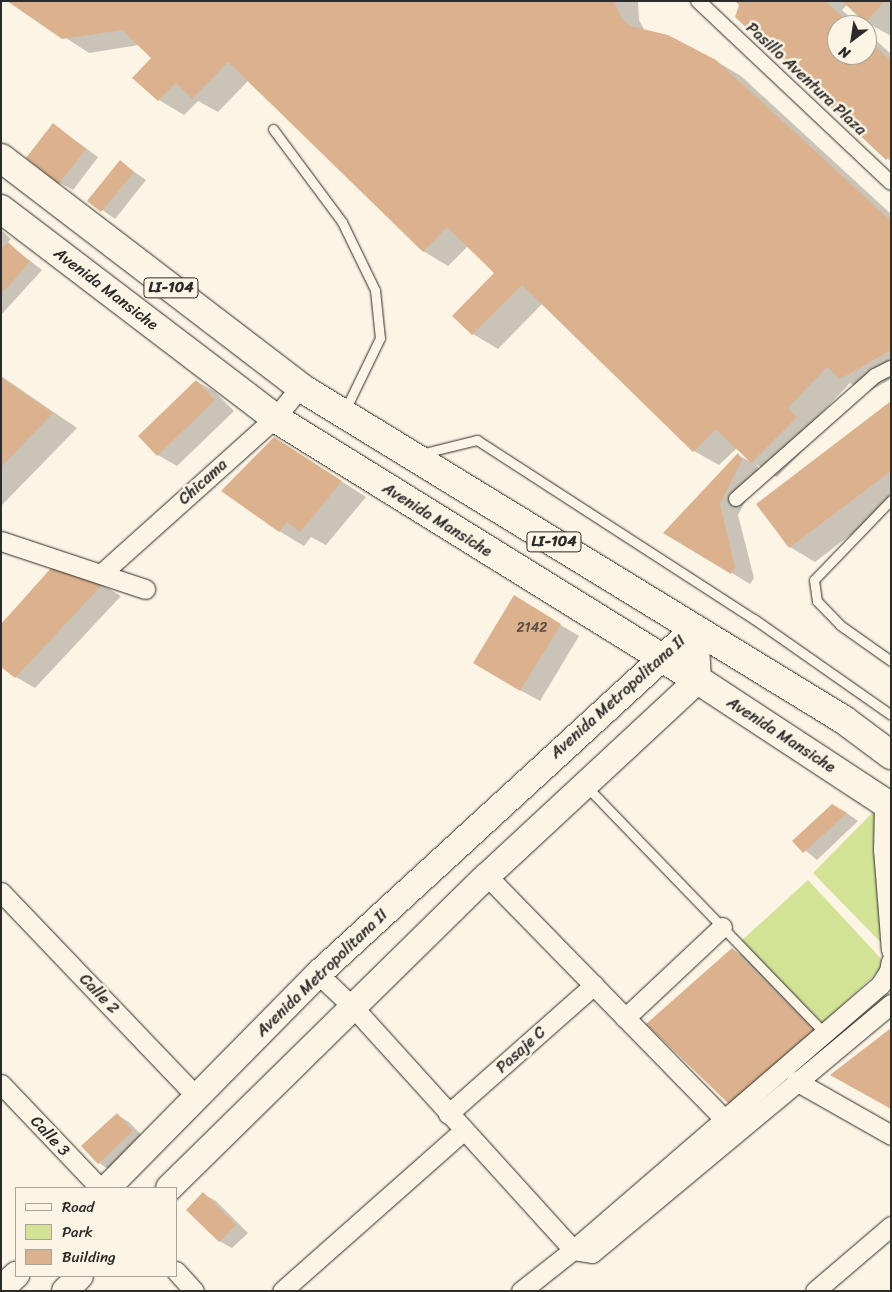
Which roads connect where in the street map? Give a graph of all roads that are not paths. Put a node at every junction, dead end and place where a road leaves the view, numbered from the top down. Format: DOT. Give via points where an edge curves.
graph roads {
  1 [pos="698,1"];
  2 [pos="273,129"];
  3 [pos="1,158"];
  4 [pos="891,183"];
  5 [pos="1,209"];
  6 [pos="87,224"];
  7 [pos="63,256"];
  8 [pos="891,368"];
  9 [pos="300,386"];
  10 [pos="344,413"];
  11 [pos="275,418"];
  12 [pos="413,456"];
  13 [pos="392,492"];
  14 [pos="736,499"];
  15 [pos="891,500"];
  16 [pos="1,541"];
  17 [pos="102,574"];
  18 [pos="145,590"];
  19 [pos="695,628"];
  20 [pos="660,657"];
  21 [pos="891,661"];
  22 [pos="698,680"];
  23 [pos="891,715"];
  24 [pos="844,720"];
  25 [pos="891,735"];
  26 [pos="891,755"];
  27 [pos="586,785"];
  28 [pos="887,805"];
  29 [pos="487,876"];
  30 [pos="1,892"];
  31 [pos="722,928"];
  32 [pos="891,950"];
  33 [pos="891,961"];
  34 [pos="318,974"];
  35 [pos="594,985"];
  36 [pos="891,1004"];
  37 [pos="353,1007"];
  38 [pos="626,1018"];
  39 [pos="824,1032"];
  40 [pos="796,1081"];
  41 [pos="1,1084"];
  42 [pos="196,1096"];
  43 [pos="448,1114"];
  44 [pos="730,1125"];
  45 [pos="463,1131"];
  46 [pos="891,1135"];
  47 [pos="99,1187"];
  48 [pos="108,1187"];
  49 [pos="170,1187"];
  50 [pos="891,1226"];
  51 [pos="572,1250"];
  52 [pos="178,1273"];
  53 [pos="79,1277"];
  54 [pos="65,1291"];
  55 [pos="194,1291"];
  56 [pos="282,1291"];
  57 [pos="521,1291"];
  58 [pos="815,1291"];
  1 -- 4 [label="street, Pasillo Aventura Plaza"];
  2 -- 10 [label="lane" via="342,222 375,290 380,338"];
  3 -- 6 [label="highway, LI-104"];
  5 -- 7 [label="highway, Avenida Mansiche / LI-104"];
  6 -- 7 [label="highway"];
  6 -- 9 [label="highway, LI-104"];
  7 -- 11 [label="highway, Avenida Mansiche / LI-104"];
  8 -- 14 [label="street" via="875,376"];
  9 -- 10 [label="highway, LI-104"];
  9 -- 11 [label="street, Chicama"];
  10 -- 12 [label="highway, LI-104"];
  11 -- 13 [label="highway, Avenida Mansiche / LI-104"];
  11 -- 17 [label="street, Chicama"];
  12 -- 13 [label="highway"];
  12 -- 19 [label="highway, LI-104"];
  12 -- 23 [label="lane" via="477,440 754,620"];
  13 -- 20 [label="highway, Avenida Mansiche / LI-104"];
  15 -- 21 [label="lane" via="814,580 817,601 840,625"];
  16 -- 17 [label="street"];
  17 -- 18 [label="street"];
  19 -- 20 [label="main road, Avenida Metropolitana II"];
  19 -- 22 [label="main road, Avenida Metropolitana II"];
  19 -- 24 [label="highway, LI-104"];
  20 -- 22 [label="highway, Avenida Mansiche / LI-104"];
  20 -- 34 [label="main road, Avenida Metropolitana II"];
  22 -- 27 [label="main road"];
  22 -- 28 [label="highway, Avenida Mansiche / LI-104"];
  24 -- 25 [label="highway"];
  24 -- 26 [label="highway, LI-104"];
  27 -- 29 [label="main road"];
  27 -- 31 [label="lane"];
  28 -- 32 [label="street" via="883,848"];
  29 -- 35 [label="street"];
  29 -- 37 [label="main road"];
  30 -- 42 [label="street, Calle 2"];
  31 -- 38 [label="street"];
  31 -- 39 [label="lane"];
  33 -- 39 [label="street" via="880,985"];
  34 -- 37 [label="street"];
  34 -- 42 [label="main road, Avenida Metropolitana II"];
  35 -- 38 [label="street"];
  35 -- 43 [label="street, Pasaje C"];
  36 -- 40 [label="street"];
  37 -- 43 [label="street"];
  37 -- 49 [label="main road"];
  38 -- 44 [label="street"];
  39 -- 44 [label="street"];
  40 -- 44 [label="street"];
  40 -- 46 [label="street"];
  41 -- 47 [label="street, Calle 3"];
  42 -- 48 [label="main road, Avenida Metropolitana II"];
  43 -- 45 [label="street"];
  44 -- 51 [label="street"];
  45 -- 51 [label="street"];
  45 -- 56 [label="street"];
  50 -- 58 [label="street"];
  51 -- 57 [label="street"];
  52 -- 55 [label="street"];
  53 -- 54 [label="main road"];
}
